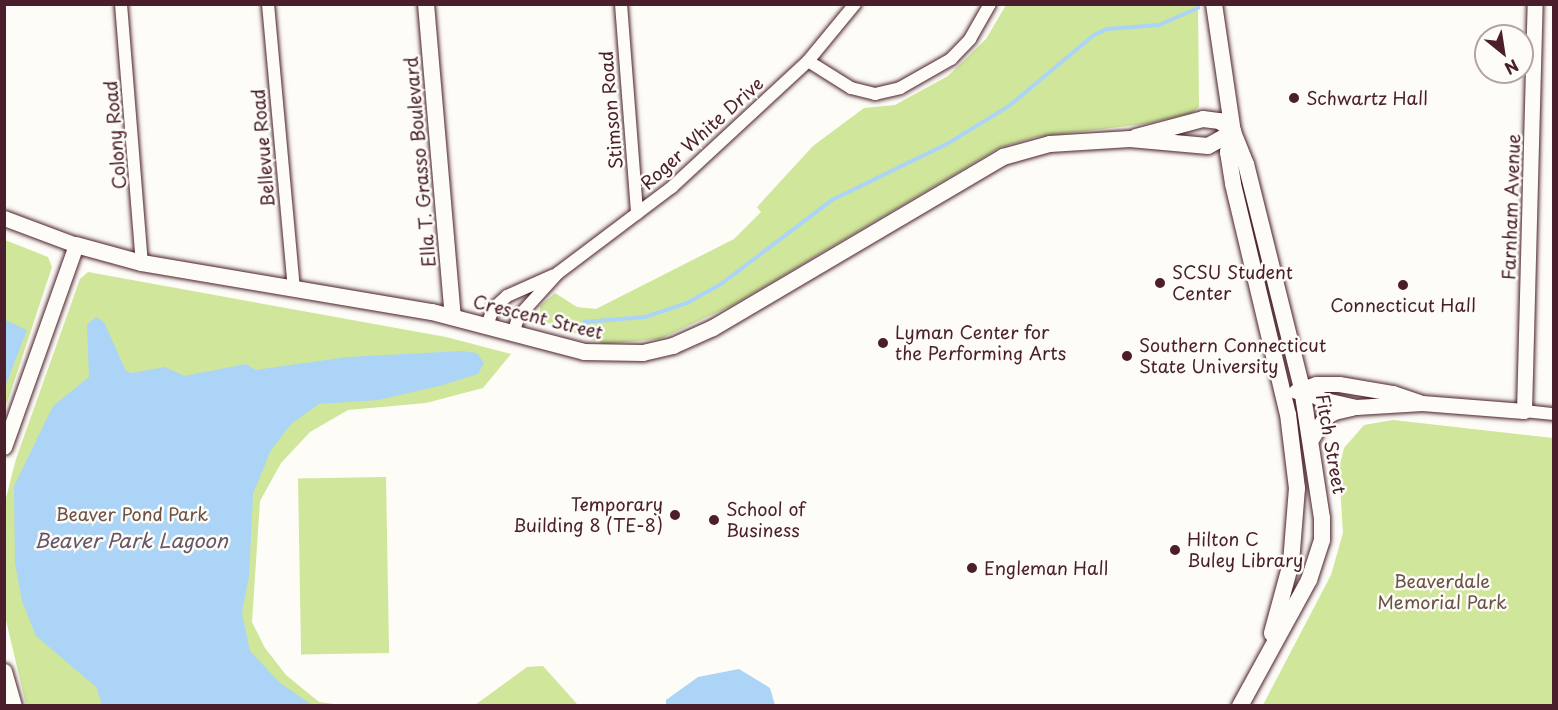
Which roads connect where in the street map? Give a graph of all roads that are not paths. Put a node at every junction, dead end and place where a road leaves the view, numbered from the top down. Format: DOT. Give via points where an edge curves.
graph roads {
  1 [pos="121,4"];
  2 [pos="268,4"];
  3 [pos="426,4"];
  4 [pos="621,4"];
  5 [pos="855,4"];
  6 [pos="990,4"];
  7 [pos="1214,4"];
  8 [pos="1535,4"];
  9 [pos="808,62"];
  10 [pos="1233,132"];
  11 [pos="1130,139"];
  12 [pos="637,213"];
  13 [pos="4,218"];
  14 [pos="76,245"];
  15 [pos="142,263"];
  16 [pos="558,273"];
  17 [pos="294,287"];
  18 [pos="453,316"];
  19 [pos="487,325"];
  20 [pos="513,333"];
  21 [pos="1302,389"];
  22 [pos="1284,394"];
  23 [pos="1422,403"];
  24 [pos="1356,407"];
  25 [pos="1524,411"];
  26 [pos="1554,414"];
  27 [pos="1312,438"];
  28 [pos="4,447"];
  29 [pos="4,671"];
  30 [pos="1252,684"];
  31 [pos="14,705"];
  32 [pos="1240,705"];
  1 -- 15 [label="street, Colony Road"];
  2 -- 17 [label="street, Bellevue Road"];
  3 -- 18 [label="main road, Ella T. Grasso Boulevard"];
  4 -- 12 [label="street, Stimson Road"];
  5 -- 9 [label="street, Roger White Drive"];
  6 -- 9 [label="street" via="970,39 951,59 900,88 875,94 851,88"];
  7 -- 10 [label="main road, Fitch Street"];
  8 -- 25 [label="street, Farnham Avenue"];
  9 -- 12 [label="street, Roger White Drive" via="672,187"];
  10 -- 11 [label="main road, Crescent Street" via="1208,146"];
  10 -- 11 [label="main road, Crescent Street" via="1220,121 1203,119"];
  10 -- 21 [label="main road, Fitch Street" via="1246,164"];
  10 -- 22 [label="main road, Fitch Street" via="1228,152 1233,184"];
  11 -- 20 [label="main road, Crescent Street" via="1050,144 1003,158 713,328 673,346 643,353 602,354"];
  12 -- 16 [label="street, Roger White Drive"];
  13 -- 14 [label="street, Crescent Street"];
  14 -- 15 [label="main road, Crescent Street"];
  14 -- 28 [label="street"];
  15 -- 17 [label="main road, Crescent Street"];
  16 -- 19 [label="street, Roger White Drive" via="507,296 494,309"];
  16 -- 20 [label="street, Roger White Drive" via="519,316"];
  17 -- 18 [label="main road, Crescent Street"];
  18 -- 19 [label="main road, Crescent Street"];
  19 -- 20 [label="main road, Crescent Street"];
  21 -- 22 [label="street"];
  21 -- 23 [label="street" via="1316,384 1339,384 1393,393"];
  21 -- 24 [label="street" via="1321,399"];
  21 -- 27 [label="main road, Fitch Street"];
  22 -- 30 [label="main road, Fitch Street" via="1295,461 1297,528 1278,618"];
  23 -- 24 [label="street" via="1392,408"];
  23 -- 25 [label="street"];
  24 -- 27 [label="street" via="1334,412"];
  25 -- 26 [label="street"];
  27 -- 30 [label="main road, Fitch Street" via="1323,518 1316,562"];
  29 -- 31 [label="street"];
  30 -- 32 [label="main road, Fitch Street"];
}
